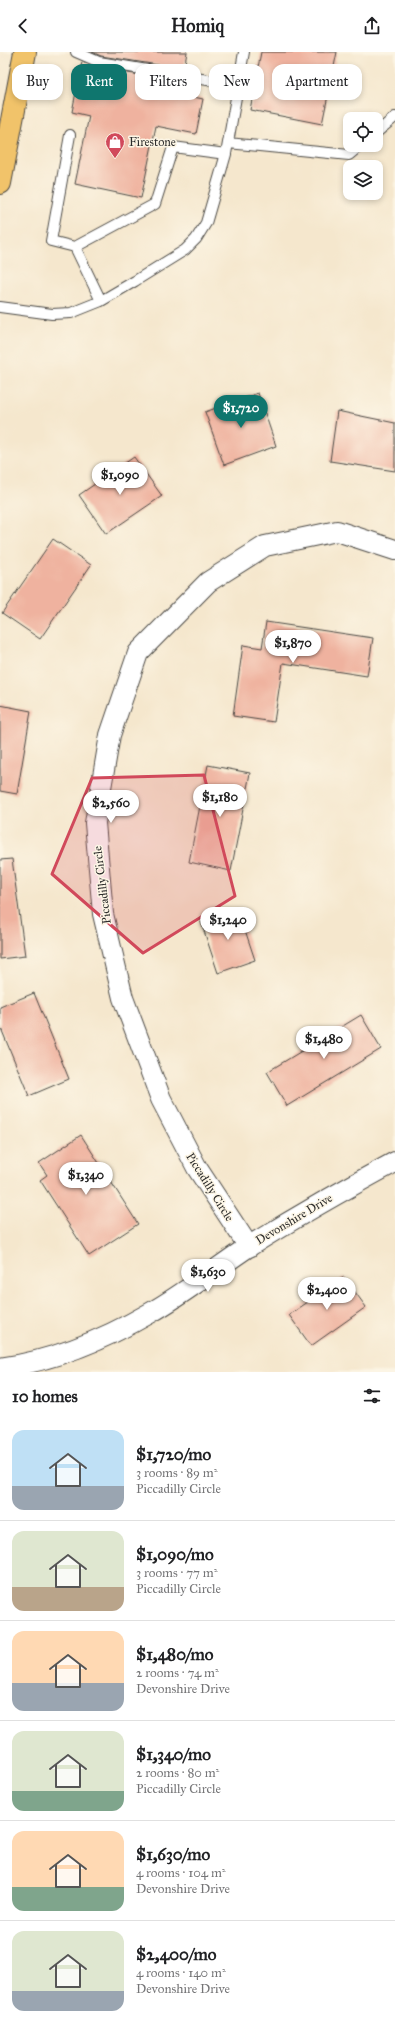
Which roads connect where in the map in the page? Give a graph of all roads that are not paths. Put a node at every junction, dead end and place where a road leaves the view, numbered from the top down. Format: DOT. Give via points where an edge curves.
graph roads {
  1 [pos="25,52"];
  2 [pos="76,52"];
  3 [pos="244,52"];
  4 [pos="242,64"];
  5 [pos="209,80"];
  6 [pos="235,100"];
  7 [pos="395,117"];
  8 [pos="383,127"];
  9 [pos="70,135"];
  10 [pos="228,143"];
  11 [pos="353,152"];
  12 [pos="226,154"];
  13 [pos="0,183"];
  14 [pos="75,246"];
  15 [pos="101,301"];
  16 [pos="0,307"];
  17 [pos="395,550"];
  18 [pos="395,1162"];
  19 [pos="249,1247"];
  20 [pos="0,1368"];
  1 -- 13 [label="main road"];
  2 -- 5 [label="lane" via="99,62"];
  3 -- 4 [label="lane"];
  6 -- 10 [label="lane"];
  7 -- 8 [label="lane"];
  9 -- 14 [label="lane" via="51,241"];
  10 -- 11 [label="lane" via="349,155"];
  10 -- 12 [label="lane"];
  12 -- 14 [label="lane" via="173,147 155,204"];
  12 -- 15 [label="lane" via="206,223 196,239 185,250"];
  14 -- 15 [label="lane"];
  15 -- 16 [label="lane" via="71,312 52,314"];
  17 -- 19 [label="street, Piccadilly Circle" via="338,531 266,546 208,582 138,653 110,735 95,823 103,914 123,998 161,1100 197,1168"];
  18 -- 19 [label="street, Devonshire Drive"];
  19 -- 20 [label="street, Devonshire Drive" via="150,1313 99,1339 57,1354"];
}
